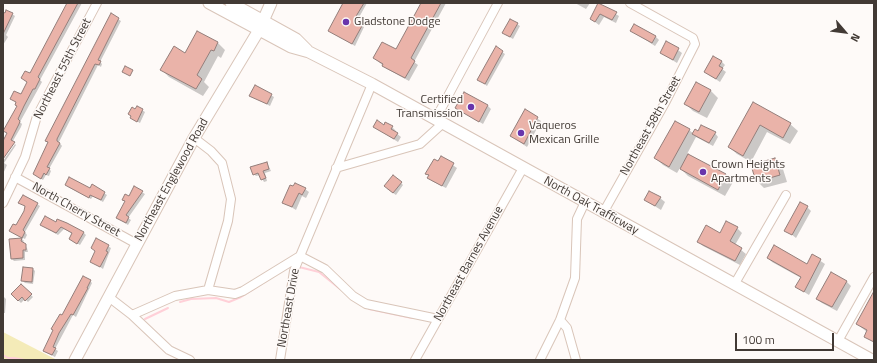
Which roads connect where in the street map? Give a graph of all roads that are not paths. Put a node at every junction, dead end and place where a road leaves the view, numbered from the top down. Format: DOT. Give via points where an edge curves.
graph roads {
  1 [pos="97,3"];
  2 [pos="210,3"];
  3 [pos="231,3"];
  4 [pos="271,3"];
  5 [pos="498,3"];
  6 [pos="630,3"];
  7 [pos="261,25"];
  8 [pos="372,84"];
  9 [pos="438,122"];
  10 [pos="194,138"];
  11 [pos="336,168"];
  12 [pos="523,168"];
  13 [pos="15,177"];
  14 [pos="786,195"];
  15 [pos="585,202"];
  16 [pos="3,203"];
  17 [pos="603,212"];
  18 [pos="137,244"];
  19 [pos="300,256"];
  20 [pos="874,277"];
  21 [pos="734,284"];
  22 [pos="208,290"];
  23 [pos="110,298"];
  24 [pos="132,315"];
  25 [pos="438,319"];
  26 [pos="560,320"];
  27 [pos="838,341"];
  28 [pos="75,360"];
  29 [pos="190,360"];
  30 [pos="280,360"];
  31 [pos="416,360"];
  32 [pos="540,360"];
  33 [pos="576,360"];
  34 [pos="872,360"];
  1 -- 13 [label="street, Northeast 55th Street" via="37,116 25,157"];
  2 -- 7 [label="main road, North Oak Trafficway"];
  3 -- 7 [label="main road, North Oak Trafficway"];
  4 -- 7 [label="main road, Northeast Englewood Road"];
  5 -- 9 [label="street"];
  6 -- 17 [label="street, Northeast 58th Street" via="692,38 695,44"];
  7 -- 8 [label="main road, North Oak Trafficway" via="296,39 309,52"];
  7 -- 10 [label="main road, Northeast Englewood Road"];
  8 -- 9 [label="main road, North Oak Trafficway"];
  8 -- 11 [label="street, Northeast Drive"];
  9 -- 11 [label="street" via="420,144"];
  9 -- 12 [label="main road, North Oak Trafficway"];
  10 -- 18 [label="main road, Northeast Englewood Road"];
  10 -- 22 [label="street" via="222,163 231,199 228,221"];
  11 -- 19 [label="street, Northeast Drive"];
  12 -- 15 [label="main road, North Oak Trafficway"];
  12 -- 25 [label="street, Northeast Barnes Avenue"];
  13 -- 16 [label="street, Northeast 55th Street"];
  13 -- 18 [label="street, North Cherry Street"];
  14 -- 21 [label="street"];
  15 -- 17 [label="main road, North Oak Trafficway"];
  15 -- 26 [label="street" via="577,219 575,278"];
  17 -- 21 [label="main road, North Oak Trafficway"];
  18 -- 23 [label="main road, Northeast Englewood Road"];
  19 -- 22 [label="street" via="235,294"];
  19 -- 25 [label="street" via="325,268 353,296 366,304"];
  19 -- 30 [label="street, Northeast Drive" via="294,271"];
  20 -- 27 [label="street"];
  21 -- 27 [label="main road, North Oak Trafficway"];
  22 -- 24 [label="street" via="175,296"];
  23 -- 24 [label="street"];
  23 -- 28 [label="main road, Northeast Englewood Road"];
  24 -- 29 [label="street" via="169,350"];
  25 -- 31 [label="street, Northeast Barnes Avenue"];
  26 -- 32 [label="street"];
  26 -- 33 [label="street" via="567,328"];
  27 -- 34 [label="main road, North Oak Trafficway"];
}
